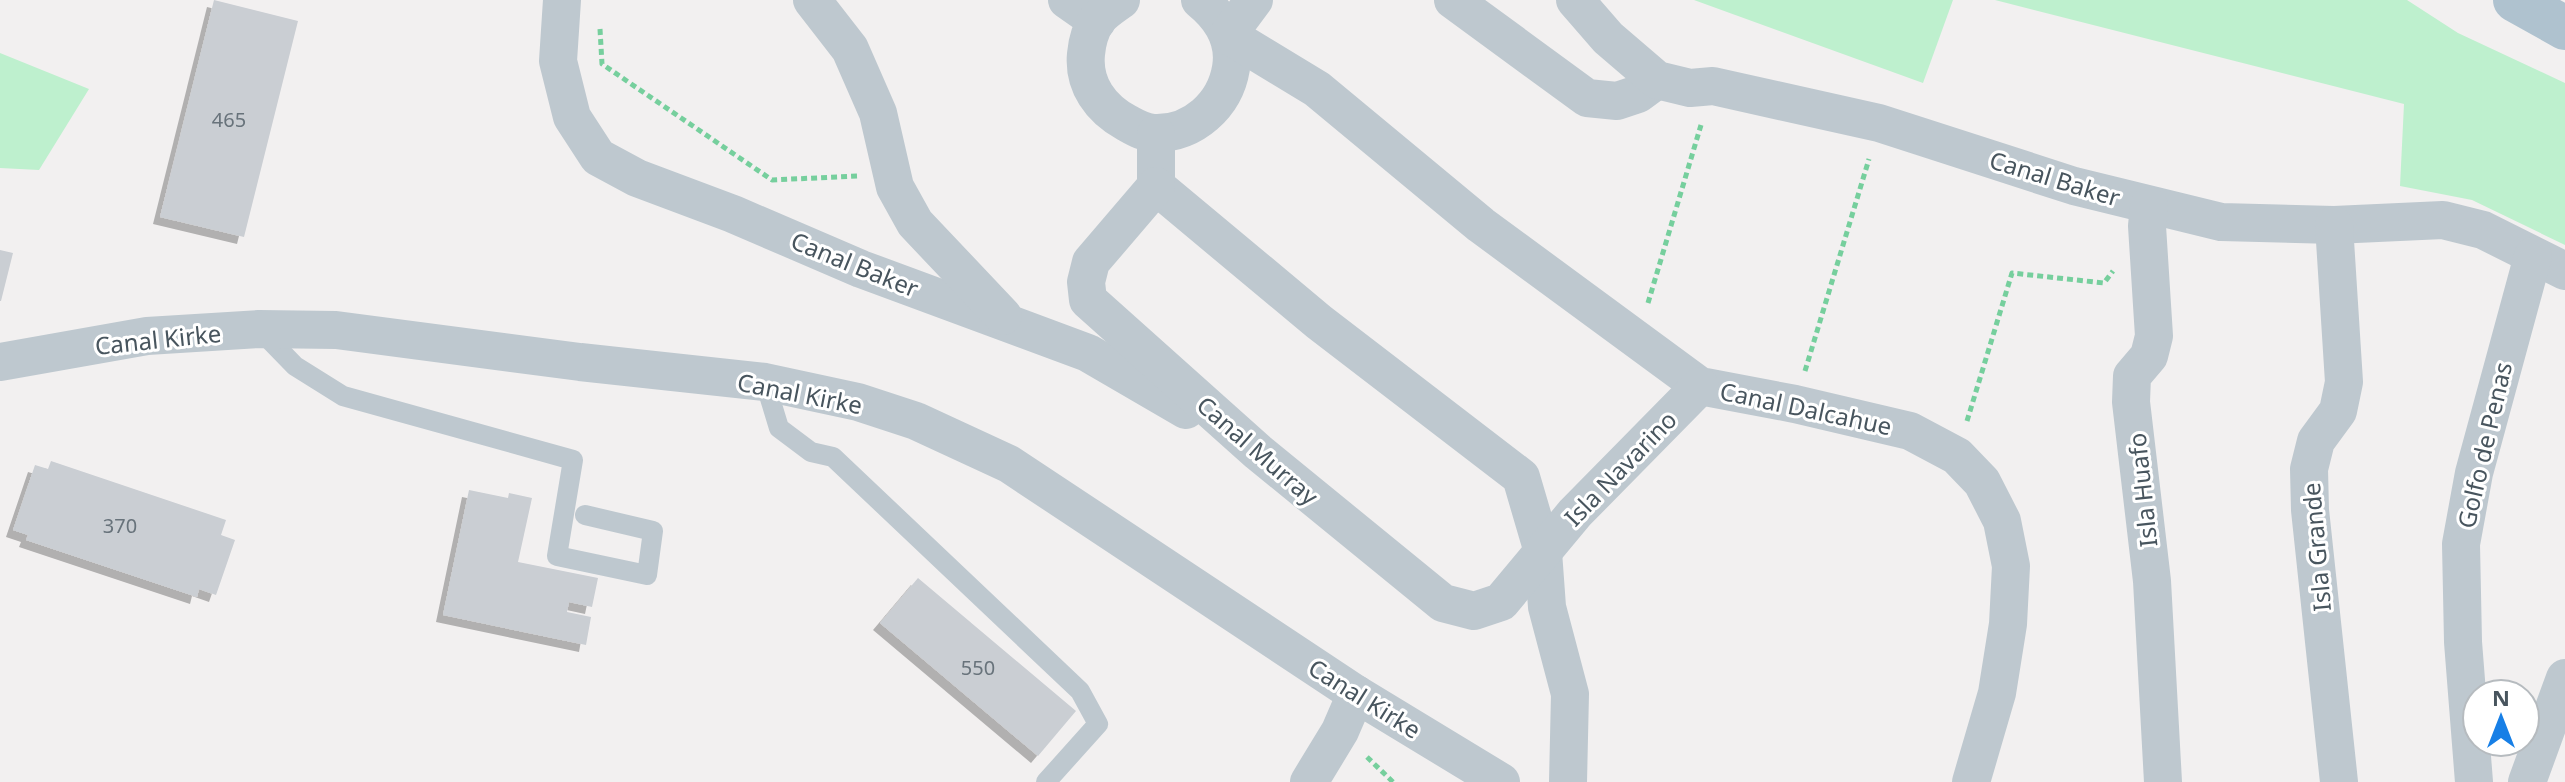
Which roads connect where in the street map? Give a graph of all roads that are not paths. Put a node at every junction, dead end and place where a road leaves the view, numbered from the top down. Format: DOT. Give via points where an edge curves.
graph roads {
  1 [pos="562,0"];
  2 [pos="812,0"];
  3 [pos="1200,0"];
  4 [pos="1254,0"];
  5 [pos="1453,0"];
  6 [pos="1575,0"];
  7 [pos="2515,0"];
  8 [pos="1095,7"];
  9 [pos="2565,28"];
  10 [pos="1228,35"];
  11 [pos="1657,80"];
  12 [pos="1156,134"];
  13 [pos="1156,186"];
  14 [pos="2148,216"];
  15 [pos="2334,225"];
  16 [pos="2549,263"];
  17 [pos="1010,323"];
  18 [pos="259,329"];
  19 [pos="0,362"];
  20 [pos="765,382"];
  21 [pos="1700,386"];
  22 [pos="1258,452"];
  23 [pos="585,515"];
  24 [pos="1543,552"];
  25 [pos="2565,678"];
  26 [pos="1356,694"];
  27 [pos="1046,782"];
  28 [pos="1309,782"];
  29 [pos="1501,782"];
  30 [pos="1568,782"];
  31 [pos="1971,782"];
  32 [pos="2163,782"];
  33 [pos="2339,782"];
  34 [pos="2474,782"];
  35 [pos="2527,782"];
  1 -- 17 [label="street, Canal Baker" via="558,61 572,117 598,157 637,178 861,269"];
  2 -- 17 [label="street" via="850,49 878,113 895,187 915,223"];
  3 -- 10 [label="street, Canal Dalcahue" via="1216,13"];
  4 -- 10 [label="street"];
  5 -- 11 [label="street" via="1587,98 1617,101"];
  6 -- 11 [label="street, Canal Baker" via="1608,38"];
  7 -- 9 [label="main road"];
  8 -- 12 [label="street" via="1085,63 1090,87 1108,113"];
  10 -- 12 [label="street" via="1233,58 1228,84 1207,115 1192,125"];
  10 -- 21 [label="street, Canal Dalcahue" via="1317,89 1481,225"];
  11 -- 14 [label="street, Canal Baker" via="1690,88 1713,86 1879,123 2074,186"];
  12 -- 13 [label="street"];
  13 -- 22 [label="street, Canal Murray" via="1091,262 1088,300"];
  13 -- 24 [label="street" via="1319,322 1521,477"];
  14 -- 15 [label="street, Canal Baker"];
  14 -- 32 [label="street, Isla Huafo" via="2154,336 2149,356 2132,376 2131,402 2152,581"];
  15 -- 16 [label="street, Canal Baker" via="2443,220 2483,230"];
  15 -- 33 [label="street, Isla Grande" via="2344,382 2338,411 2316,441 2309,469"];
  16 -- 34 [label="street, Golfo de Penas" via="2474,473 2461,544"];
  17 -- 22 [label="street, Canal Baker" via="1088,353"];
  18 -- 19 [label="street, Canal Kirke" via="147,336"];
  18 -- 20 [label="street, Canal Kirke" via="336,330"];
  18 -- 23 [label="lane" via="295,366 343,396 573,460 557,556 647,575 653,531"];
  20 -- 26 [label="street, Canal Kirke" via="916,421 1009,464"];
  20 -- 27 [label="lane" via="779,428 811,452 833,457 1080,691 1098,724"];
  21 -- 24 [label="street, Isla Navarino"];
  21 -- 31 [label="street, Canal Dalcahue" via="1910,431 1957,456 1982,482 2002,521 2011,566 1997,693"];
  22 -- 24 [label="street, Canal Murray" via="1443,603 1474,611 1501,602"];
  24 -- 30 [label="street" via="1547,607 1570,694"];
  25 -- 35 [label="street"];
  26 -- 28 [label="street"];
  26 -- 29 [label="street, Canal Kirke"];
}
